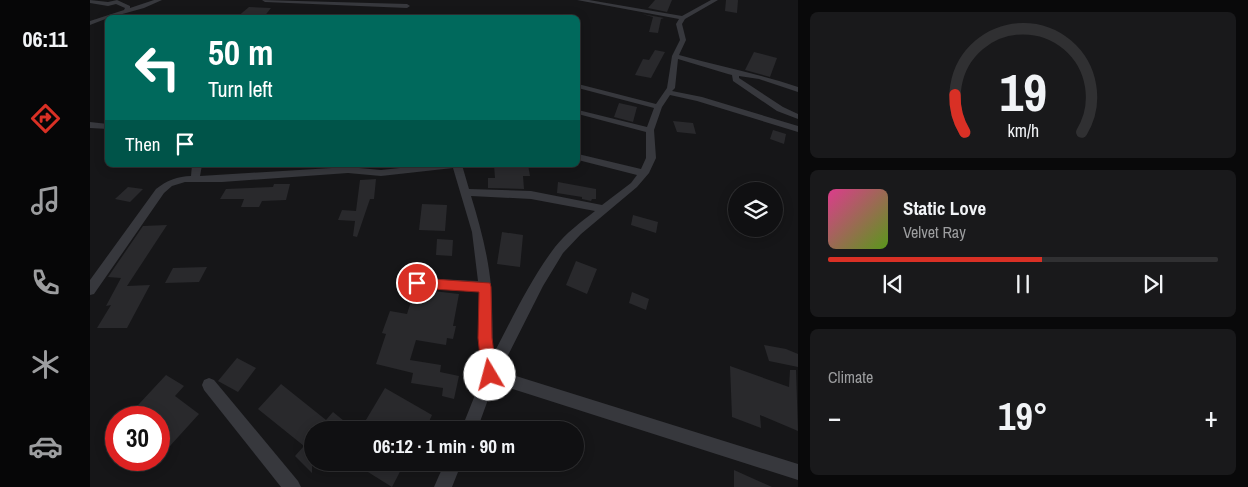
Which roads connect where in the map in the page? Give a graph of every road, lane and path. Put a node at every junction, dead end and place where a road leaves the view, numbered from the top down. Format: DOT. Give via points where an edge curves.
graph roads {
  1 [pos="160,0"];
  2 [pos="265,0"];
  3 [pos="580,0"];
  4 [pos="715,0"];
  5 [pos="90,1"];
  6 [pos="407,6"];
  7 [pos="126,12"];
  8 [pos="110,15"];
  9 [pos="105,17"];
  10 [pos="683,18"];
  11 [pos="90,23"];
  12 [pos="674,56"];
  13 [pos="731,72"];
  14 [pos="580,87"];
  15 [pos="798,90"];
  16 [pos="669,93"];
  17 [pos="658,107"];
  18 [pos="580,112"];
  19 [pos="798,117"];
  20 [pos="90,125"];
  21 [pos="105,127"];
  22 [pos="798,129"];
  23 [pos="650,130"];
  24 [pos="580,158"];
  25 [pos="198,167"];
  26 [pos="440,167"];
  27 [pos="458,167"];
  28 [pos="644,173"];
  29 [pos="195,178"];
  30 [pos="466,192"];
  31 [pos="604,209"];
  32 [pos="417,283"];
  33 [pos="485,287"];
  34 [pos="90,290"];
  35 [pos="490,375"];
  36 [pos="209,385"];
  37 [pos="472,421"];
  38 [pos="450,471"];
  39 [pos="798,472"];
  40 [pos="289,486"];
  41 [pos="443,487"];
  1 -- 7 [label="street"];
  2 -- 6 [label="street"];
  3 -- 10 [label="street"];
  4 -- 10 [label="street"];
  5 -- 7 [label="street" via="118,2 128,8"];
  7 -- 8 [label="street"];
  9 -- 11 [label="street"];
  10 -- 12 [label="street" via="679,24 683,40"];
  12 -- 13 [label="street"];
  12 -- 16 [label="street"];
  13 -- 15 [label="street" via="760,77"];
  13 -- 19 [label="street" via="736,79 780,109"];
  14 -- 17 [label="street"];
  16 -- 17 [label="street"];
  16 -- 22 [label="street"];
  17 -- 23 [label="street"];
  18 -- 23 [label="street"];
  20 -- 21 [label="street"];
  23 -- 28 [label="street" via="651,158"];
  24 -- 28 [label="street"];
  25 -- 29 [label="street"];
  26 -- 29 [label="street" via="387,173 348,170"];
  27 -- 30 [label="street"];
  28 -- 31 [label="street"];
  29 -- 34 [label="street" via="184,178 160,192"];
  30 -- 31 [label="street" via="531,195"];
  30 -- 33 [label="street" via="477,232"];
  31 -- 35 [label="street" via="559,250"];
  32 -- 33 [label="street"];
  33 -- 35 [label="street"];
  35 -- 37 [label="street"];
  35 -- 39 [label="street"];
  36 -- 40 [label="street"];
  38 -- 41 [label="street"];
}
